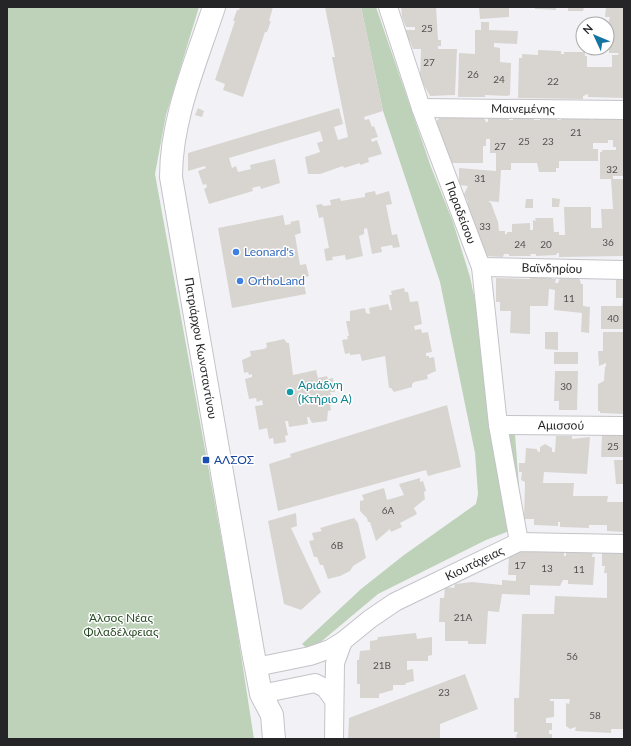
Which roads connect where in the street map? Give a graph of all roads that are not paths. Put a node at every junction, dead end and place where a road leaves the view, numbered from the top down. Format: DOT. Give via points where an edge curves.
graph roads {
  1 [pos="214,7"];
  2 [pos="388,7"];
  3 [pos="421,108"];
  4 [pos="624,110"];
  5 [pos="480,267"];
  6 [pos="624,270"];
  7 [pos="498,425"];
  8 [pos="624,426"];
  9 [pos="519,542"];
  10 [pos="624,544"];
  11 [pos="343,641"];
  12 [pos="310,656"];
  13 [pos="256,667"];
  14 [pos="315,683"];
  15 [pos="261,694"];
  16 [pos="334,700"];
  17 [pos="261,739"];
  18 [pos="274,739"];
  19 [pos="334,739"];
  1 -- 13 [label="main road, Πατριάρχου Κωνσταντίνου" via="179,117 173,146 171,177"];
  2 -- 3 [label="street, Παραδείσου"];
  3 -- 4 [label="street, Μαινεμένης"];
  3 -- 5 [label="street, Παραδείσου"];
  5 -- 6 [label="street, Βαϊνδηρίου"];
  5 -- 7 [label="street, Παραδείσου"];
  7 -- 8 [label="street, Αμισσού"];
  7 -- 9 [label="street, Παραδείσου"];
  9 -- 10 [label="street, Κιουτάχειας"];
  9 -- 11 [label="street, Κιουτάχειας" via="396,602"];
  11 -- 12 [label="street, Κιουτάχειας"];
  11 -- 16 [label="street" via="335,663"];
  12 -- 13 [label="street, Κιουτάχειας"];
  12 -- 14 [label="street"];
  13 -- 15 [label="main road, Πατριάρχου Κωνσταντίνου"];
  14 -- 15 [label="street"];
  14 -- 16 [label="street" via="325,688"];
  15 -- 17 [label="main road, Πατριάρχου Κωνσταντίνου" via="258,717"];
  15 -- 18 [label="main road, Πατριάρχου Κωνσταντίνου" via="272,715"];
  16 -- 19 [label="street"];
}
